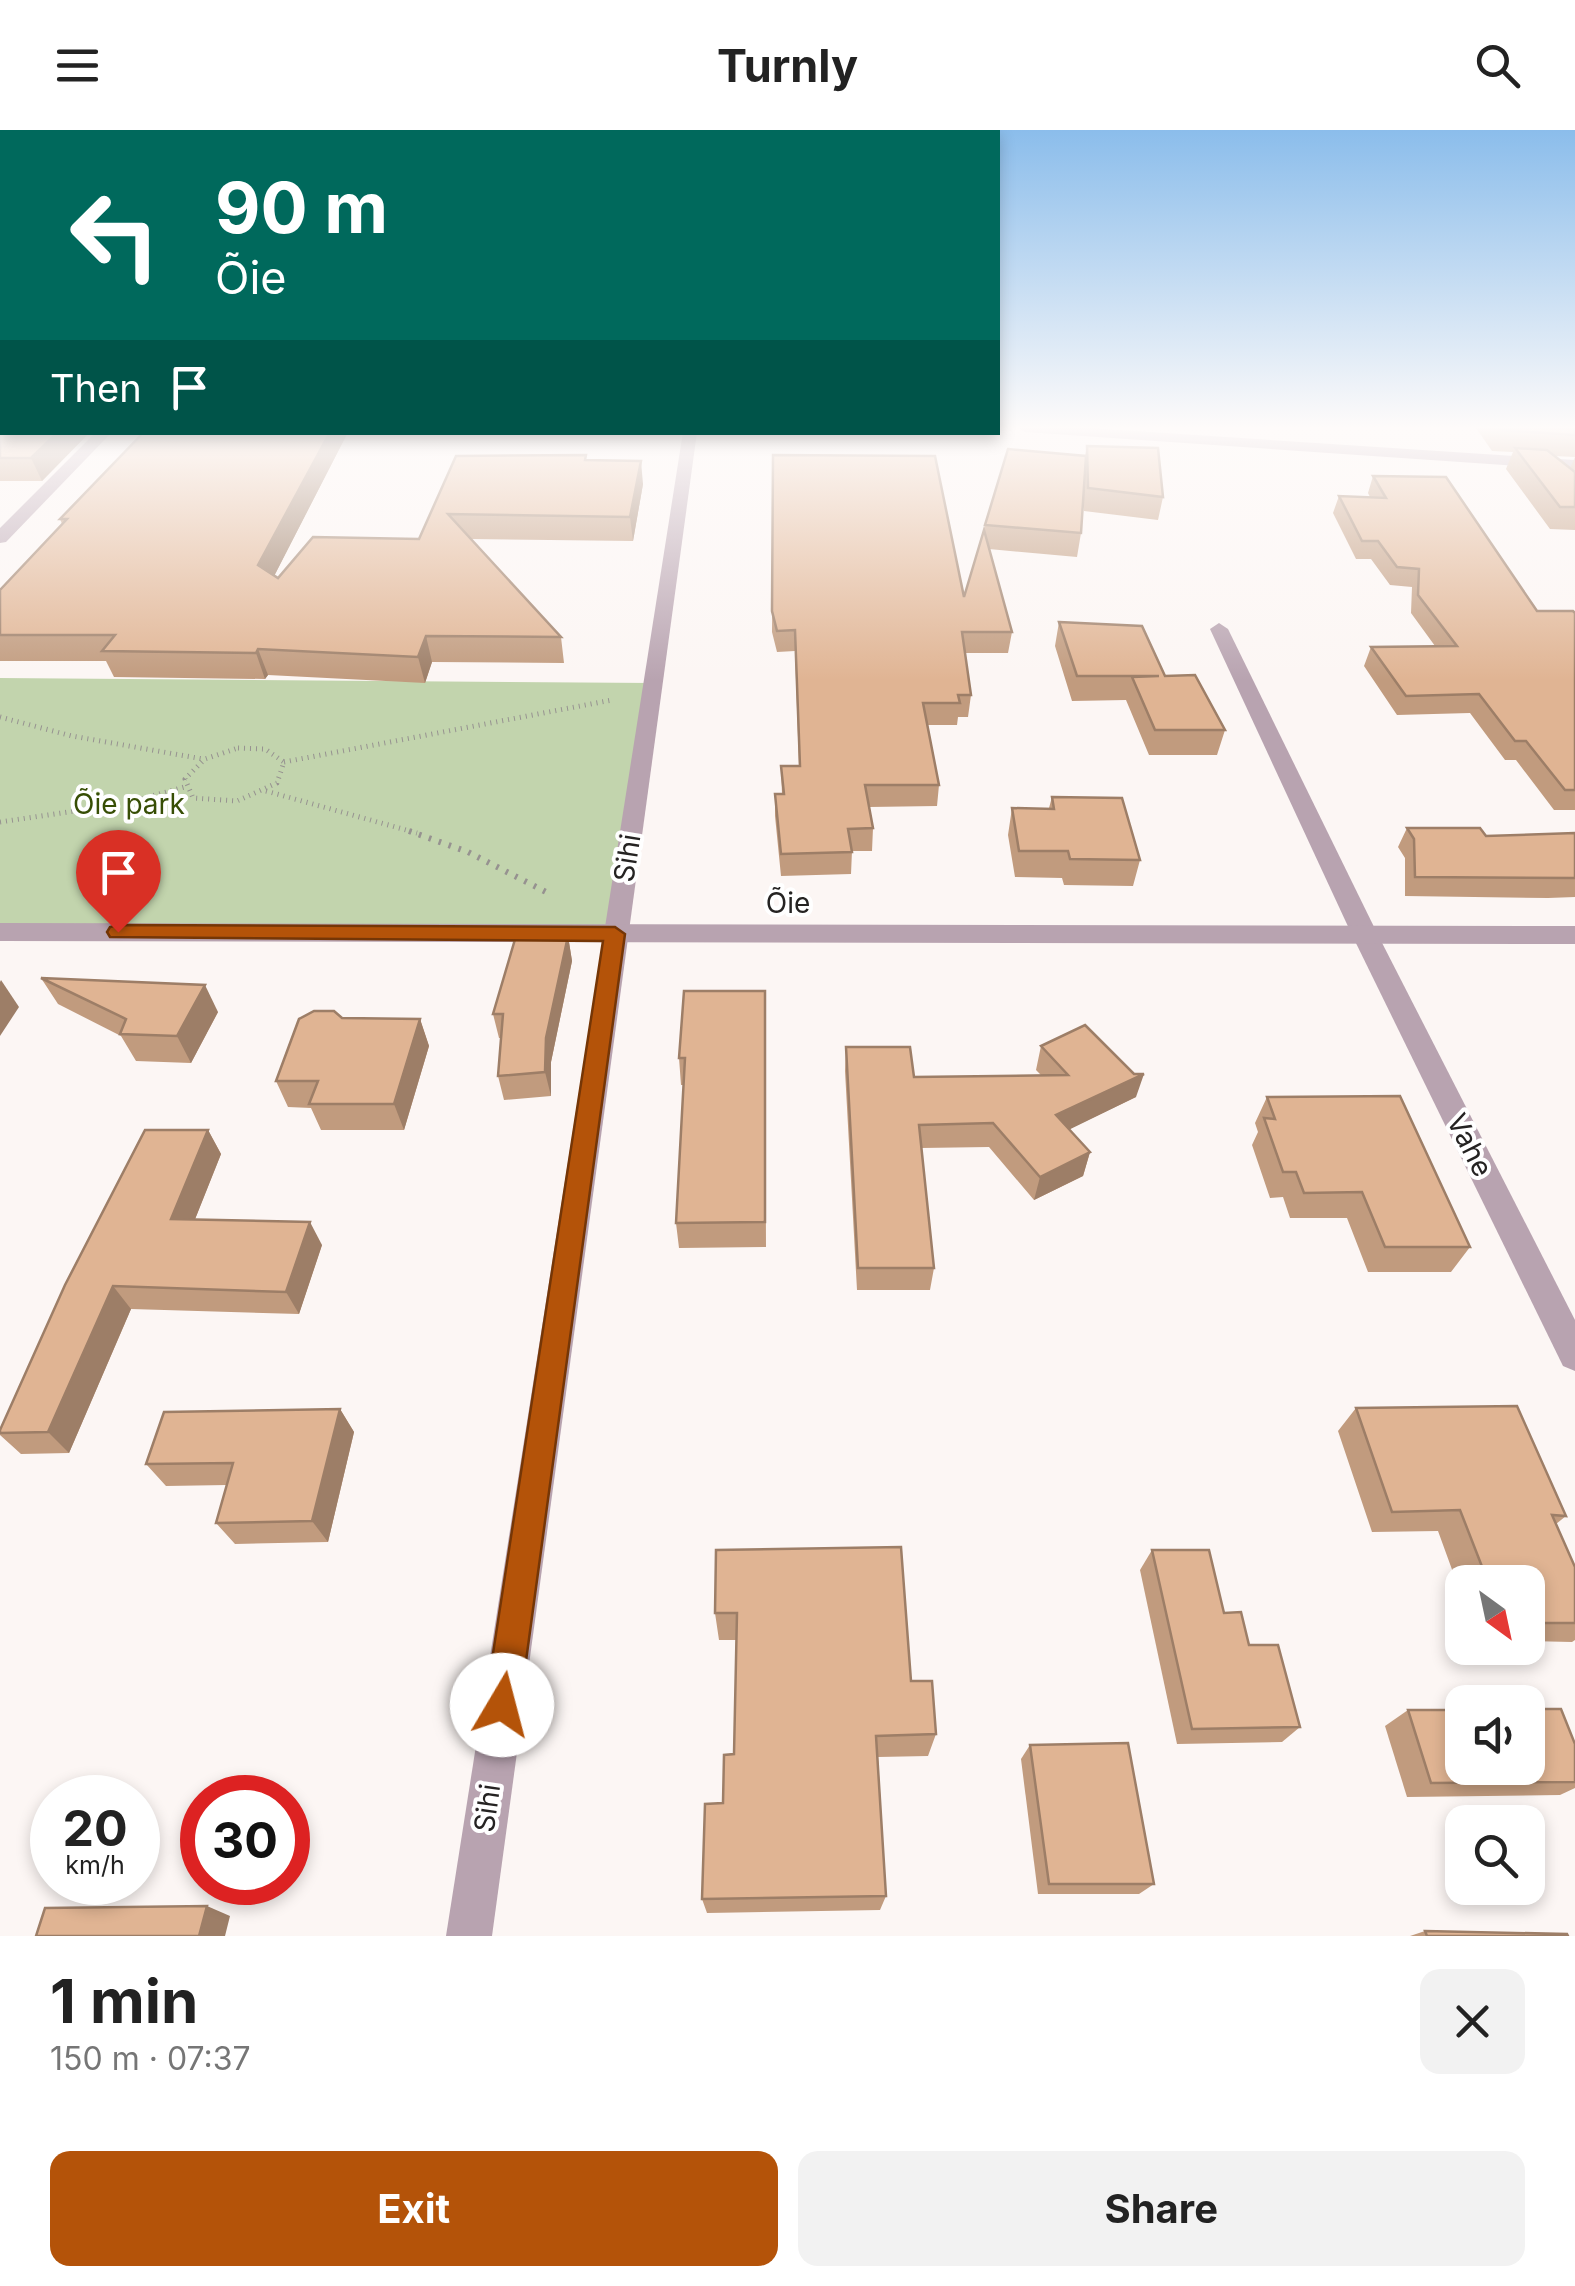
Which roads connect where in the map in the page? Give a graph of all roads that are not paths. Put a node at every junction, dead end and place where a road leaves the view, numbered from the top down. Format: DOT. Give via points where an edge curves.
graph roads {
  1 [pos="25,512"];
  2 [pos="678,512"];
  3 [pos="0,538"];
  4 [pos="1219,629"];
  5 [pos="0,932"];
  6 [pos="602,934"];
  7 [pos="1365,934"];
  8 [pos="1575,936"];
  9 [pos="1575,1356"];
  10 [pos="469,1936"];
  1 -- 3 [label="street"];
  2 -- 6 [label="street, Sihi" via="652,690"];
  4 -- 7 [label="street, Vahe"];
  5 -- 6 [label="street, Õie"];
  6 -- 7 [label="street, Õie"];
  6 -- 10 [label="street, Sihi"];
  7 -- 8 [label="street, Õie"];
  7 -- 9 [label="street, Vahe"];
}
